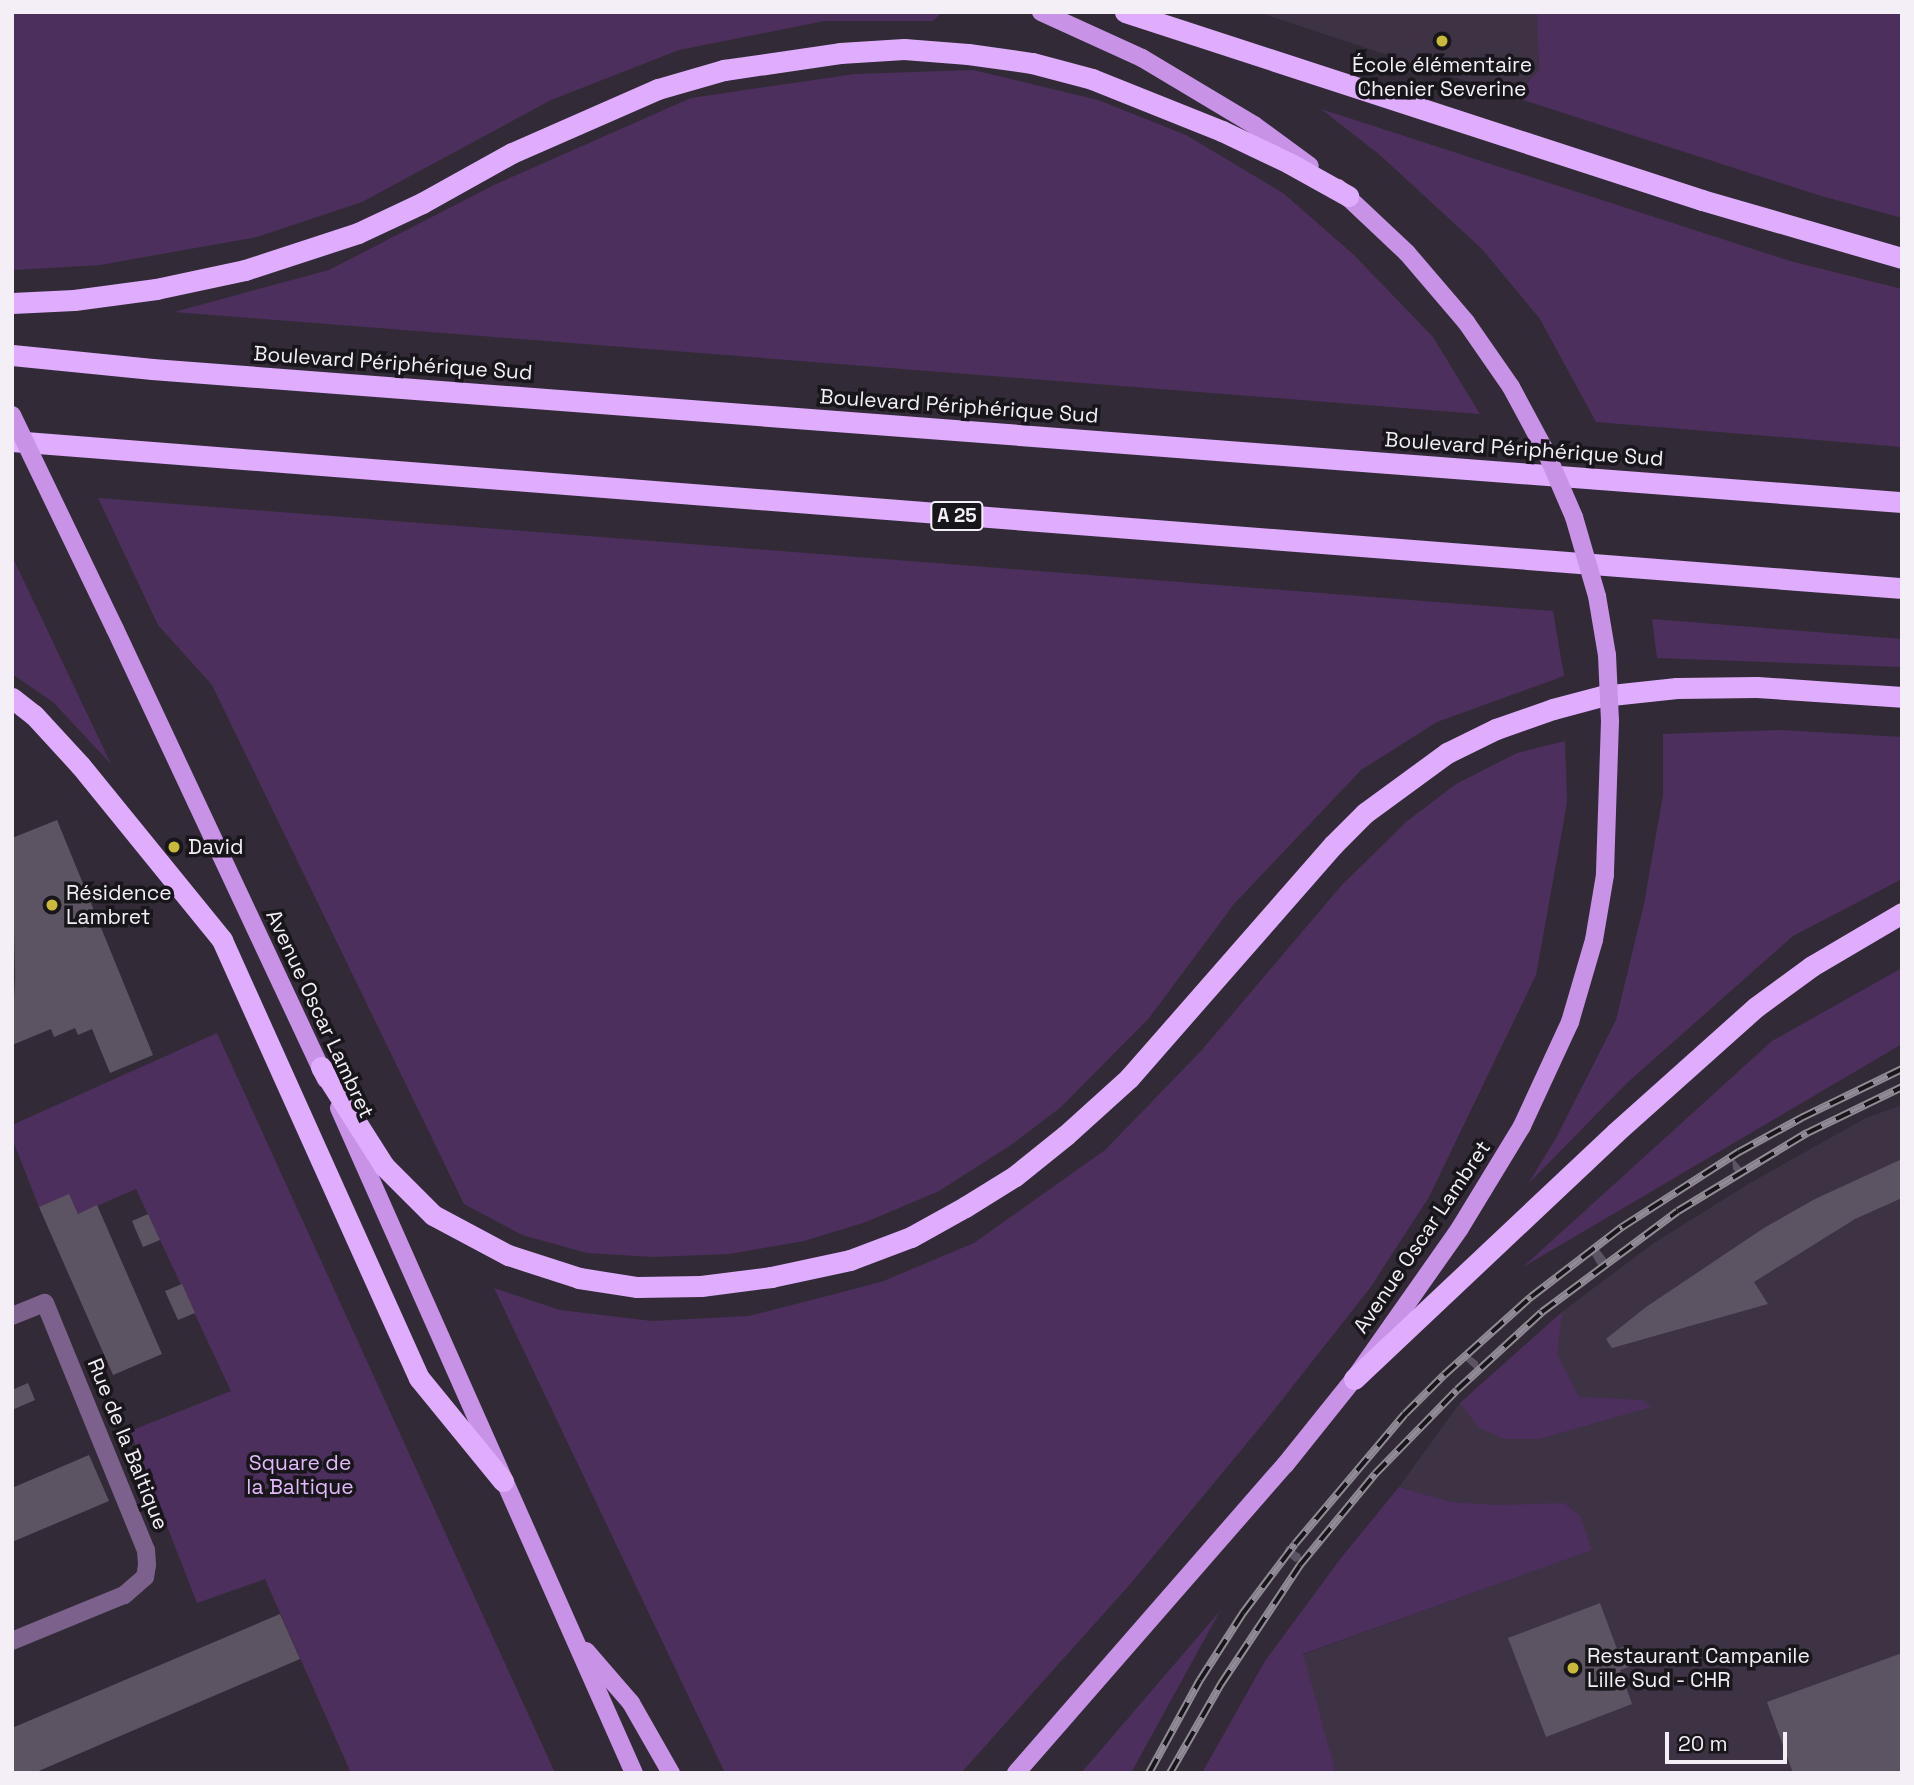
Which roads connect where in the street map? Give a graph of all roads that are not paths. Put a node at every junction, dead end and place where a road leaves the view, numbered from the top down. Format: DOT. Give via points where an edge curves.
graph roads {
  1 [pos="1041,12"];
  2 [pos="1125,12"];
  3 [pos="1348,196"];
  4 [pos="1902,258"];
  5 [pos="12,303"];
  6 [pos="12,355"];
  7 [pos="12,415"];
  8 [pos="12,441"];
  9 [pos="1902,502"];
  10 [pos="1902,588"];
  11 [pos="1902,697"];
  12 [pos="12,698"];
  13 [pos="1902,913"];
  14 [pos="321,1067"];
  15 [pos="12,1316"];
  16 [pos="1353,1379"];
  17 [pos="503,1481"];
  18 [pos="575,1638"];
  19 [pos="12,1641"];
  20 [pos="1030,1753"];
  21 [pos="634,1773"];
  22 [pos="671,1773"];
  23 [pos="1008,1773"];
  24 [pos="1016,1773"];
  1 -- 3 [label="main road, Avenue Oscar Lambret" via="1142,58 1205,95 1254,125"];
  2 -- 4 [label="highway" via="1702,200"];
  3 -- 5 [label="highway" via="1222,131 1092,79 1032,63 968,54 904,49 840,52 723,69 658,89 512,153 358,233 267,264 156,289"];
  3 -- 16 [label="main road, Avenue Oscar Lambret, bridge" via="1407,253 1466,322 1511,387 1546,452 1574,517 1597,596 1607,655 1610,722 1605,875 1594,940 1570,1022 1521,1126 1460,1228"];
  6 -- 9 [label="highway, Boulevard Périphérique Sud"];
  7 -- 14 [label="main road, Avenue Oscar Lambret, bridge"];
  8 -- 10 [label="highway, A 25"];
  11 -- 14 [label="highway" via="1758,687 1677,688 1602,696 1508,725 1447,753 1365,813 1333,845 1129,1078 1066,1135 1015,1176 965,1207 911,1237 850,1260 771,1278 637,1287 579,1278 508,1255 433,1215 384,1166"];
  12 -- 17 [label="highway" via="80,765 222,940 419,1378"];
  13 -- 16 [label="highway" via="1756,1007"];
  14 -- 17 [label="main road, Avenue Oscar Lambret"];
  15 -- 19 [label="street, Rue de la Baltique" via="46,1303 146,1550 147,1565 145,1577 124,1595"];
  16 -- 20 [label="main road, Avenue Oscar Lambret" via="1285,1465"];
  17 -- 18 [label="main road, Avenue Oscar Lambret"];
  18 -- 21 [label="main road, Avenue Oscar Lambret"];
  18 -- 22 [label="main road, Avenue Oscar Lambret" via="631,1703"];
  20 -- 23 [label="main road, Avenue Oscar Lambret"];
  20 -- 24 [label="main road, Avenue Oscar Lambret"];
}
